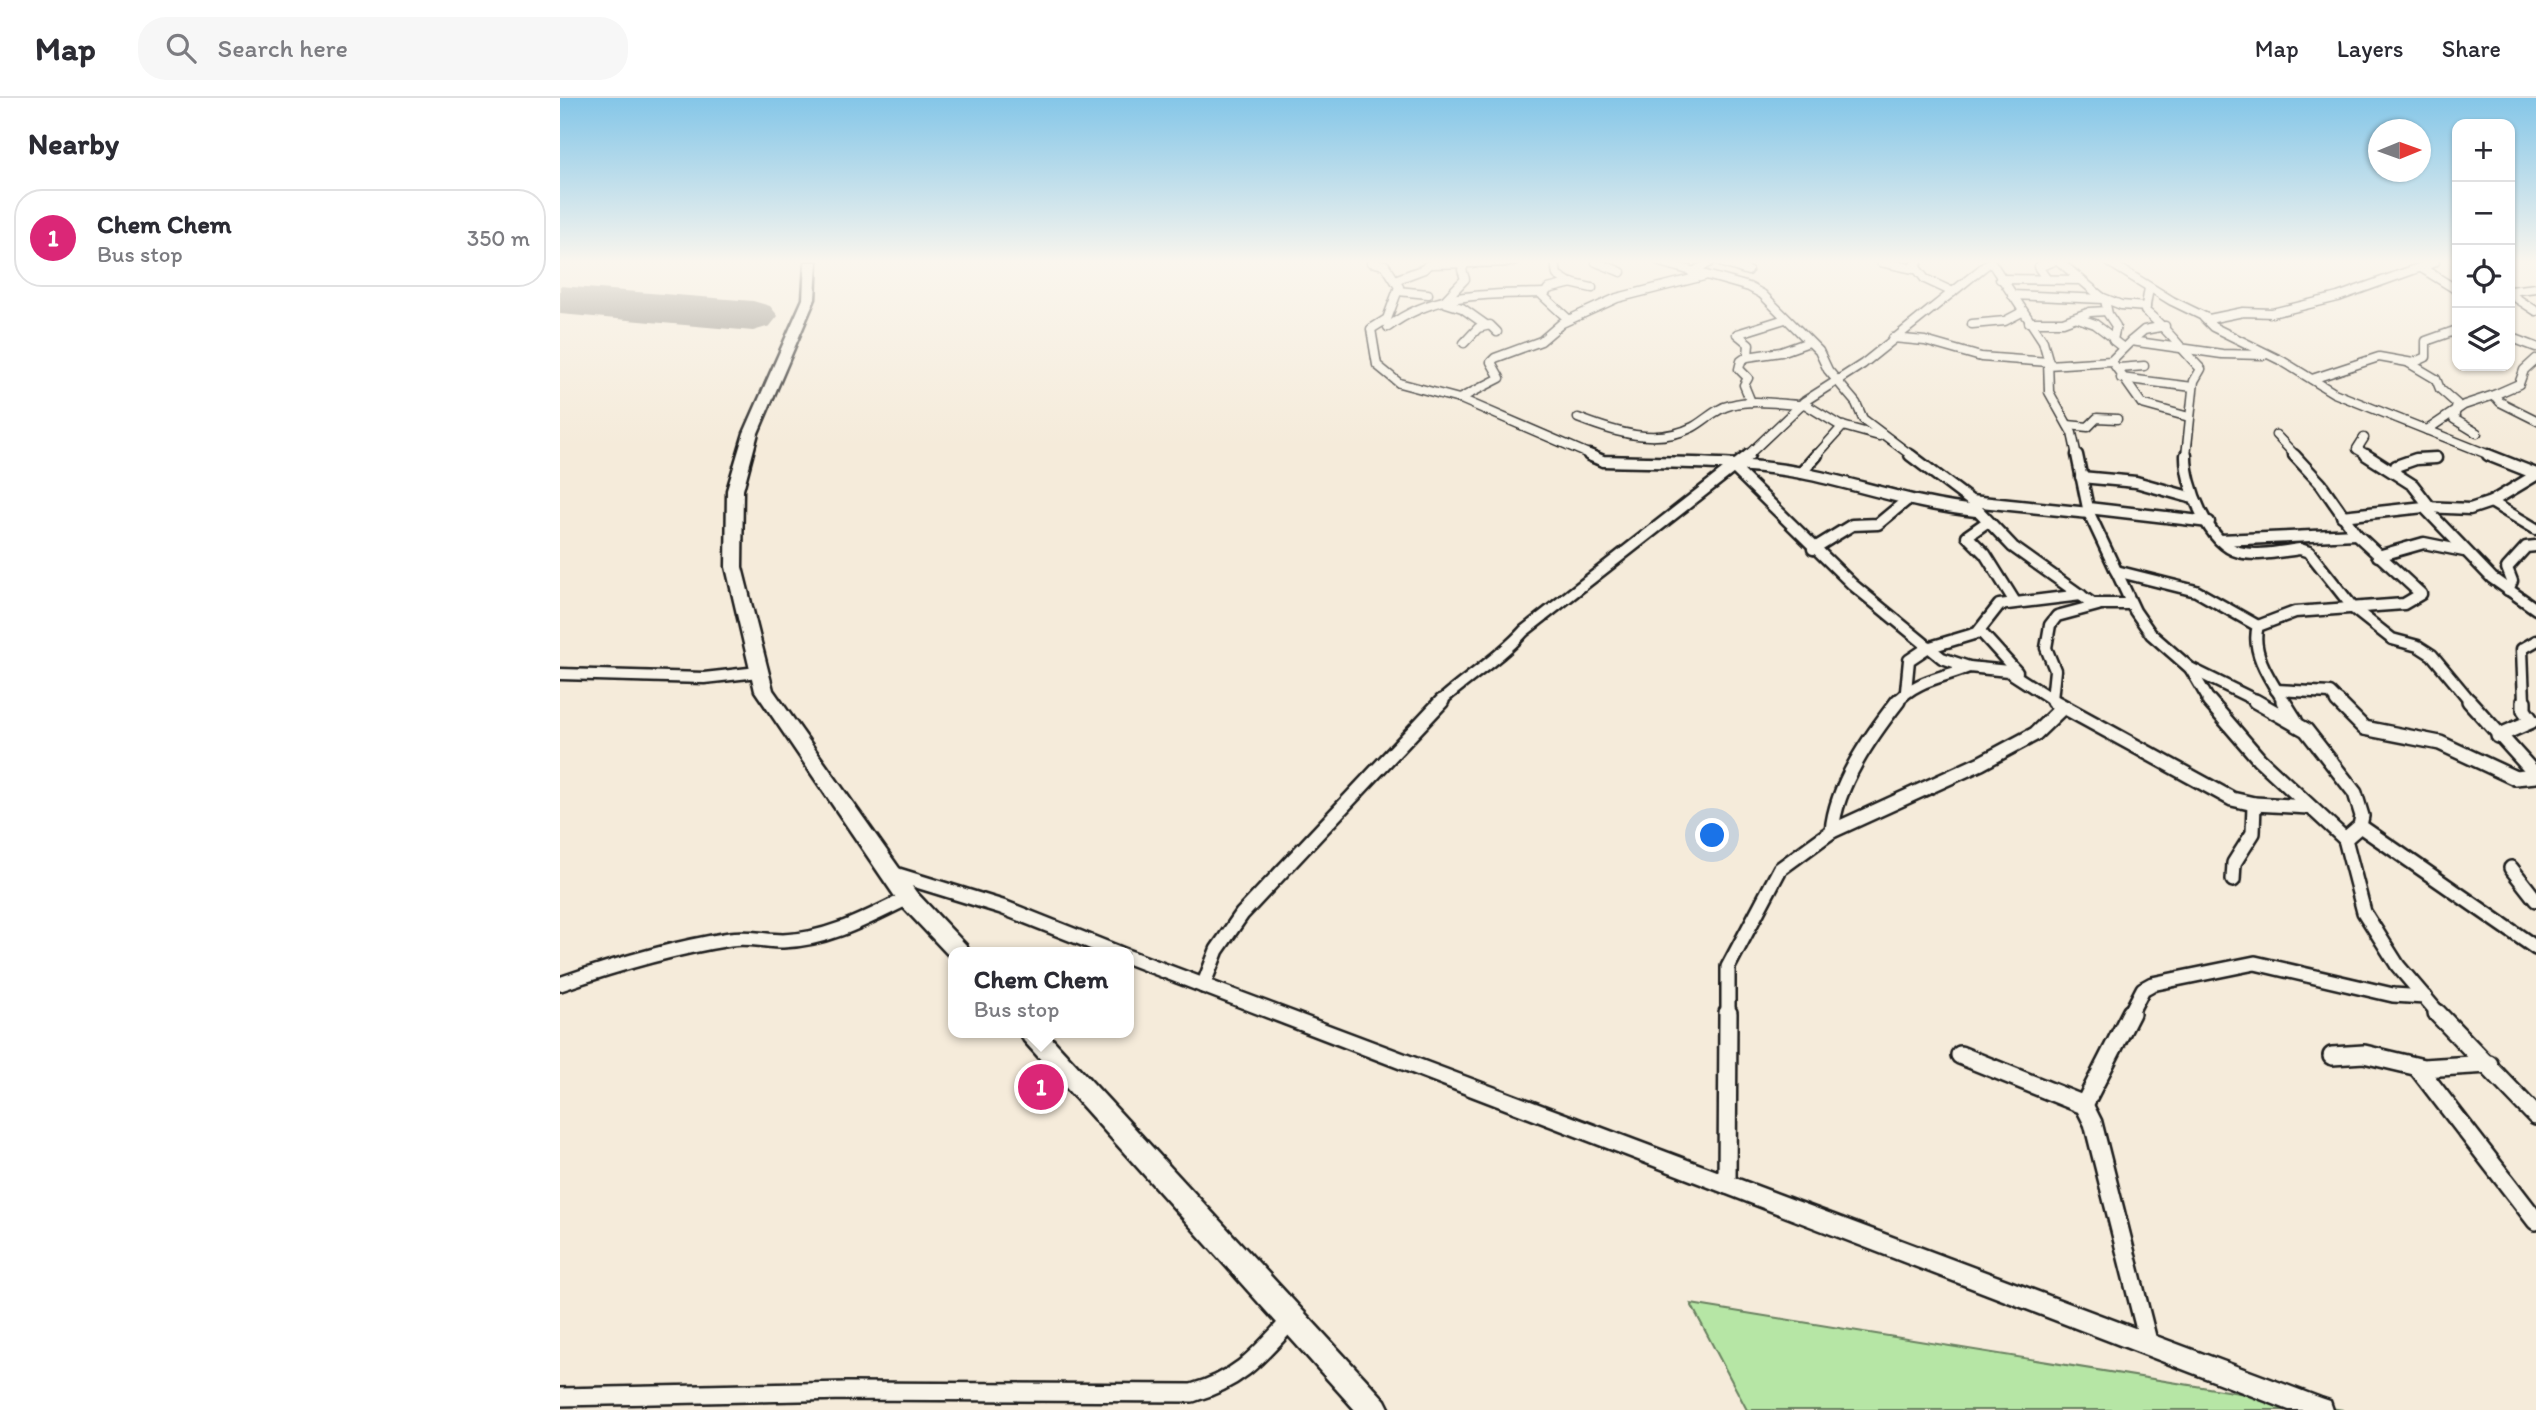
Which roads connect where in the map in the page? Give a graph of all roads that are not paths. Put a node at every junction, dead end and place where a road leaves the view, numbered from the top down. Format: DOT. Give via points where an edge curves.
graph roads {
  1 [pos="799,323"];
  2 [pos="1380,323"];
  3 [pos="1391,323"];
  4 [pos="1483,323"];
  5 [pos="1562,323"];
  6 [pos="1771,323"];
  7 [pos="1789,323"];
  8 [pos="1912,323"];
  9 [pos="1980,323"];
  10 [pos="2031,323"];
  11 [pos="2094,323"];
  12 [pos="2120,323"];
  13 [pos="2162,323"];
  14 [pos="2211,323"];
  15 [pos="1972,324"];
  16 [pos="1486,325"];
  17 [pos="2165,326"];
  18 [pos="1387,327"];
  19 [pos="2125,328"];
  20 [pos="2151,328"];
  21 [pos="1497,332"];
  22 [pos="2452,332"];
  23 [pos="2112,337"];
  24 [pos="1893,338"];
  25 [pos="2515,339"];
  26 [pos="2131,341"];
  27 [pos="1808,342"];
  28 [pos="1464,343"];
  29 [pos="2536,346"];
  30 [pos="2122,347"];
  31 [pos="2179,348"];
  32 [pos="2264,355"];
  33 [pos="1747,357"];
  34 [pos="2536,359"];
  35 [pos="2409,363"];
  36 [pos="2049,364"];
  37 [pos="2144,366"];
  38 [pos="2118,370"];
  39 [pos="2312,379"];
  40 [pos="1837,381"];
  41 [pos="2193,390"];
  42 [pos="2130,392"];
  43 [pos="2494,395"];
  44 [pos="1459,399"];
  45 [pos="1751,402"];
  46 [pos="1802,404"];
  47 [pos="2458,408"];
  48 [pos="2189,417"];
  49 [pos="1578,418"];
  50 [pos="2117,419"];
  51 [pos="2536,420"];
  52 [pos="2068,425"];
  53 [pos="1843,426"];
  54 [pos="2430,429"];
  55 [pos="2477,433"];
  56 [pos="2276,435"];
  57 [pos="1883,437"];
  58 [pos="2364,438"];
  59 [pos="2435,458"];
  60 [pos="1736,467"];
  61 [pos="2395,472"];
  62 [pos="1801,473"];
  63 [pos="2536,475"];
  64 [pos="2081,477"];
  65 [pos="2193,498"];
  66 [pos="1907,500"];
  67 [pos="2491,502"];
  68 [pos="1973,506"];
  69 [pos="2427,507"];
  70 [pos="2089,511"];
  71 [pos="2342,516"];
  72 [pos="1987,522"];
  73 [pos="2208,522"];
  74 [pos="2536,529"];
  75 [pos="2356,534"];
  76 [pos="2220,540"];
  77 [pos="2536,546"];
  78 [pos="1814,549"];
  79 [pos="2468,552"];
  80 [pos="2378,556"];
  81 [pos="2116,571"];
  82 [pos="2508,590"];
  83 [pos="2081,595"];
  84 [pos="2015,602"];
  85 [pos="2131,604"];
  86 [pos="2098,605"];
  87 [pos="2354,609"];
  88 [pos="2536,609"];
  89 [pos="2258,626"];
  90 [pos="1980,631"];
  91 [pos="2536,640"];
  92 [pos="1927,648"];
  93 [pos="1969,667"];
  94 [pos="2190,668"];
  95 [pos="758,672"];
  96 [pos="560,674"];
  97 [pos="2025,681"];
  98 [pos="2276,690"];
  99 [pos="1906,691"];
  100 [pos="2057,703"];
  101 [pos="2296,722"];
  102 [pos="2498,736"];
  103 [pos="2536,775"];
  104 [pos="2254,804"];
  105 [pos="2308,807"];
  106 [pos="2360,826"];
  107 [pos="1832,831"];
  108 [pos="2345,839"];
  109 [pos="2511,868"];
  110 [pos="891,873"];
  111 [pos="2233,880"];
  112 [pos="908,898"];
  113 [pos="2536,900"];
  114 [pos="953,947"];
  115 [pos="1105,947"];
  116 [pos="2536,948"];
  117 [pos="1134,958"];
  118 [pos="560,984"];
  119 [pos="1203,986"];
  120 [pos="2425,997"];
  121 [pos="1037,1038"];
  122 [pos="1960,1055"];
  123 [pos="2332,1056"];
  124 [pos="2489,1064"];
  125 [pos="2418,1068"];
  126 [pos="2084,1105"];
  127 [pos="2536,1116"];
  128 [pos="1727,1185"];
  129 [pos="2536,1221"];
  130 [pos="1293,1319"];
  131 [pos="2149,1345"];
  132 [pos="560,1397"];
  133 [pos="1375,1410"];
  134 [pos="2321,1410"];
  1 -- 95 [label="highway" via="751,433 735,489 734,567"];
  2 -- 44 [label="street" via="1371,329 1377,365 1399,383"];
  3 -- 18 [label="street"];
  4 -- 16 [label="street"];
  5 -- 44 [label="street" via="1541,341 1495,358 1491,362 1500,378"];
  6 -- 33 [label="street" via="1737,334 1748,342"];
  7 -- 27 [label="street"];
  8 -- 24 [label="street"];
  9 -- 15 [label="street"];
  10 -- 36 [label="street" via="2043,341"];
  11 -- 23 [label="street"];
  12 -- 19 [label="street"];
  13 -- 17 [label="street"];
  14 -- 39 [label="street"];
  16 -- 21 [label="street"];
  16 -- 28 [label="street" via="1475,329"];
  17 -- 20 [label="street"];
  17 -- 31 [label="street"];
  19 -- 20 [label="street"];
  19 -- 23 [label="street"];
  20 -- 26 [label="street"];
  22 -- 35 [label="street" via="2429,339 2425,358"];
  23 -- 30 [label="street"];
  24 -- 36 [label="street" via="1923,340 1981,357"];
  24 -- 40 [label="street"];
  25 -- 29 [label="street"];
  26 -- 30 [label="street"];
  26 -- 31 [label="street"];
  27 -- 33 [label="street"];
  27 -- 40 [label="street"];
  30 -- 36 [label="street" via="2111,361"];
  31 -- 32 [label="street"];
  31 -- 41 [label="street" via="2201,369"];
  33 -- 45 [label="street" via="1739,369 1748,378 1744,385"];
  34 -- 43 [label="street" via="2524,370 2519,384"];
  35 -- 39 [label="street" via="2379,358"];
  35 -- 47 [label="street" via="2436,379"];
  36 -- 52 [label="street" via="2049,391"];
  37 -- 38 [label="street"];
  38 -- 41 [label="street"];
  38 -- 42 [label="street"];
  39 -- 54 [label="street" via="2350,400"];
  40 -- 46 [label="street"];
  40 -- 57 [label="street" via="1863,419"];
  41 -- 42 [label="street" via="2139,388"];
  41 -- 48 [label="street"];
  42 -- 48 [label="street" via="2156,412"];
  43 -- 47 [label="street"];
  43 -- 51 [label="street"];
  44 -- 60 [label="street" via="1603,461"];
  45 -- 46 [label="street"];
  45 -- 49 [label="street" via="1729,405 1660,438 1622,433"];
  46 -- 53 [label="street"];
  46 -- 60 [label="street"];
  47 -- 54 [label="street"];
  47 -- 55 [label="street" via="2454,419"];
  48 -- 65 [label="street" via="2186,464"];
  50 -- 52 [label="street" via="2097,418 2088,427"];
  52 -- 64 [label="street"];
  53 -- 57 [label="street"];
  53 -- 62 [label="street"];
  54 -- 63 [label="street"];
  56 -- 71 [label="street" via="2309,469"];
  57 -- 68 [label="street"];
  58 -- 61 [label="street" via="2357,449"];
  59 -- 61 [label="street" via="2409,461 2396,466"];
  60 -- 62 [label="street"];
  60 -- 78 [label="street"];
  60 -- 119 [label="street" via="1452,690 1242,914 1217,950"];
  61 -- 69 [label="street" via="2419,491"];
  62 -- 66 [label="street"];
  63 -- 67 [label="street"];
  64 -- 65 [label="street" via="2136,482"];
  64 -- 70 [label="street"];
  65 -- 73 [label="street"];
  66 -- 68 [label="street"];
  66 -- 78 [label="street" via="1878,524 1852,525"];
  67 -- 69 [label="street" via="2465,510"];
  67 -- 74 [label="street"];
  68 -- 70 [label="street"];
  68 -- 72 [label="street"];
  69 -- 71 [label="street"];
  69 -- 79 [label="street"];
  70 -- 73 [label="street"];
  70 -- 81 [label="street"];
  71 -- 75 [label="street"];
  72 -- 83 [label="street" via="2026,558"];
  72 -- 84 [label="street" via="1967,537 1986,554"];
  73 -- 76 [label="street"];
  75 -- 76 [label="street"];
  75 -- 80 [label="street"];
  76 -- 87 [label="street" via="2247,554 2305,551"];
  77 -- 82 [label="street" via="2526,547 2507,568 2512,581"];
  78 -- 92 [label="street"];
  79 -- 80 [label="street" via="2424,543"];
  79 -- 82 [label="street"];
  80 -- 87 [label="street" via="2421,594 2404,604"];
  81 -- 85 [label="street"];
  81 -- 89 [label="street" via="2189,589"];
  82 -- 88 [label="street"];
  83 -- 84 [label="street"];
  83 -- 86 [label="street"];
  84 -- 90 [label="street" via="1994,608"];
  85 -- 86 [label="street"];
  85 -- 94 [label="street" via="2151,634"];
  86 -- 100 [label="street" via="2057,616 2050,625 2046,648 2055,673"];
  87 -- 89 [label="street" via="2295,612"];
  87 -- 102 [label="street" via="2392,639 2432,655"];
  89 -- 98 [label="street" via="2255,636"];
  90 -- 92 [label="street"];
  90 -- 97 [label="street"];
  91 -- 102 [label="street" via="2522,649 2524,710 2532,720"];
  92 -- 93 [label="street"];
  92 -- 99 [label="street" via="1907,663"];
  93 -- 97 [label="street" via="2003,669"];
  93 -- 99 [label="street"];
  94 -- 101 [label="street"];
  94 -- 105 [label="street" via="2205,700"];
  95 -- 96 [label="street" via="704,678"];
  95 -- 110 [label="highway" via="764,691"];
  97 -- 100 [label="street"];
  98 -- 101 [label="street"];
  98 -- 103 [label="street" via="2330,693 2364,728 2440,743 2515,778"];
  99 -- 107 [label="street" via="1875,730 1834,809"];
  100 -- 104 [label="street" via="2221,794"];
  100 -- 107 [label="street" via="2041,730 1981,763"];
  101 -- 106 [label="street" via="2355,793"];
  102 -- 103 [label="street"];
  104 -- 105 [label="street"];
  104 -- 111 [label="street" via="2253,833 2234,863"];
  105 -- 108 [label="street"];
  106 -- 108 [label="street"];
  106 -- 116 [label="street"];
  107 -- 128 [label="street" via="1780,869 1728,967"];
  108 -- 120 [label="street" via="2365,913"];
  109 -- 113 [label="street"];
  110 -- 112 [label="highway"];
  110 -- 115 [label="main road" via="1002,906"];
  112 -- 114 [label="highway"];
  112 -- 118 [label="street" via="814,937 731,939 623,961"];
  117 -- 119 [label="main road"];
  119 -- 128 [label="main road"];
  120 -- 124 [label="street"];
  120 -- 126 [label="street" via="2374,991 2255,963 2152,984 2143,989"];
  121 -- 130 [label="highway"];
  122 -- 126 [label="street"];
  123 -- 125 [label="street" via="2370,1055"];
  124 -- 125 [label="street"];
  124 -- 127 [label="street"];
  125 -- 129 [label="street"];
  126 -- 131 [label="street" via="2093,1123"];
  128 -- 131 [label="main road"];
  130 -- 132 [label="street" via="1245,1369 1220,1385 1192,1393 847,1391"];
  130 -- 133 [label="highway"];
  131 -- 134 [label="main road"];
}
